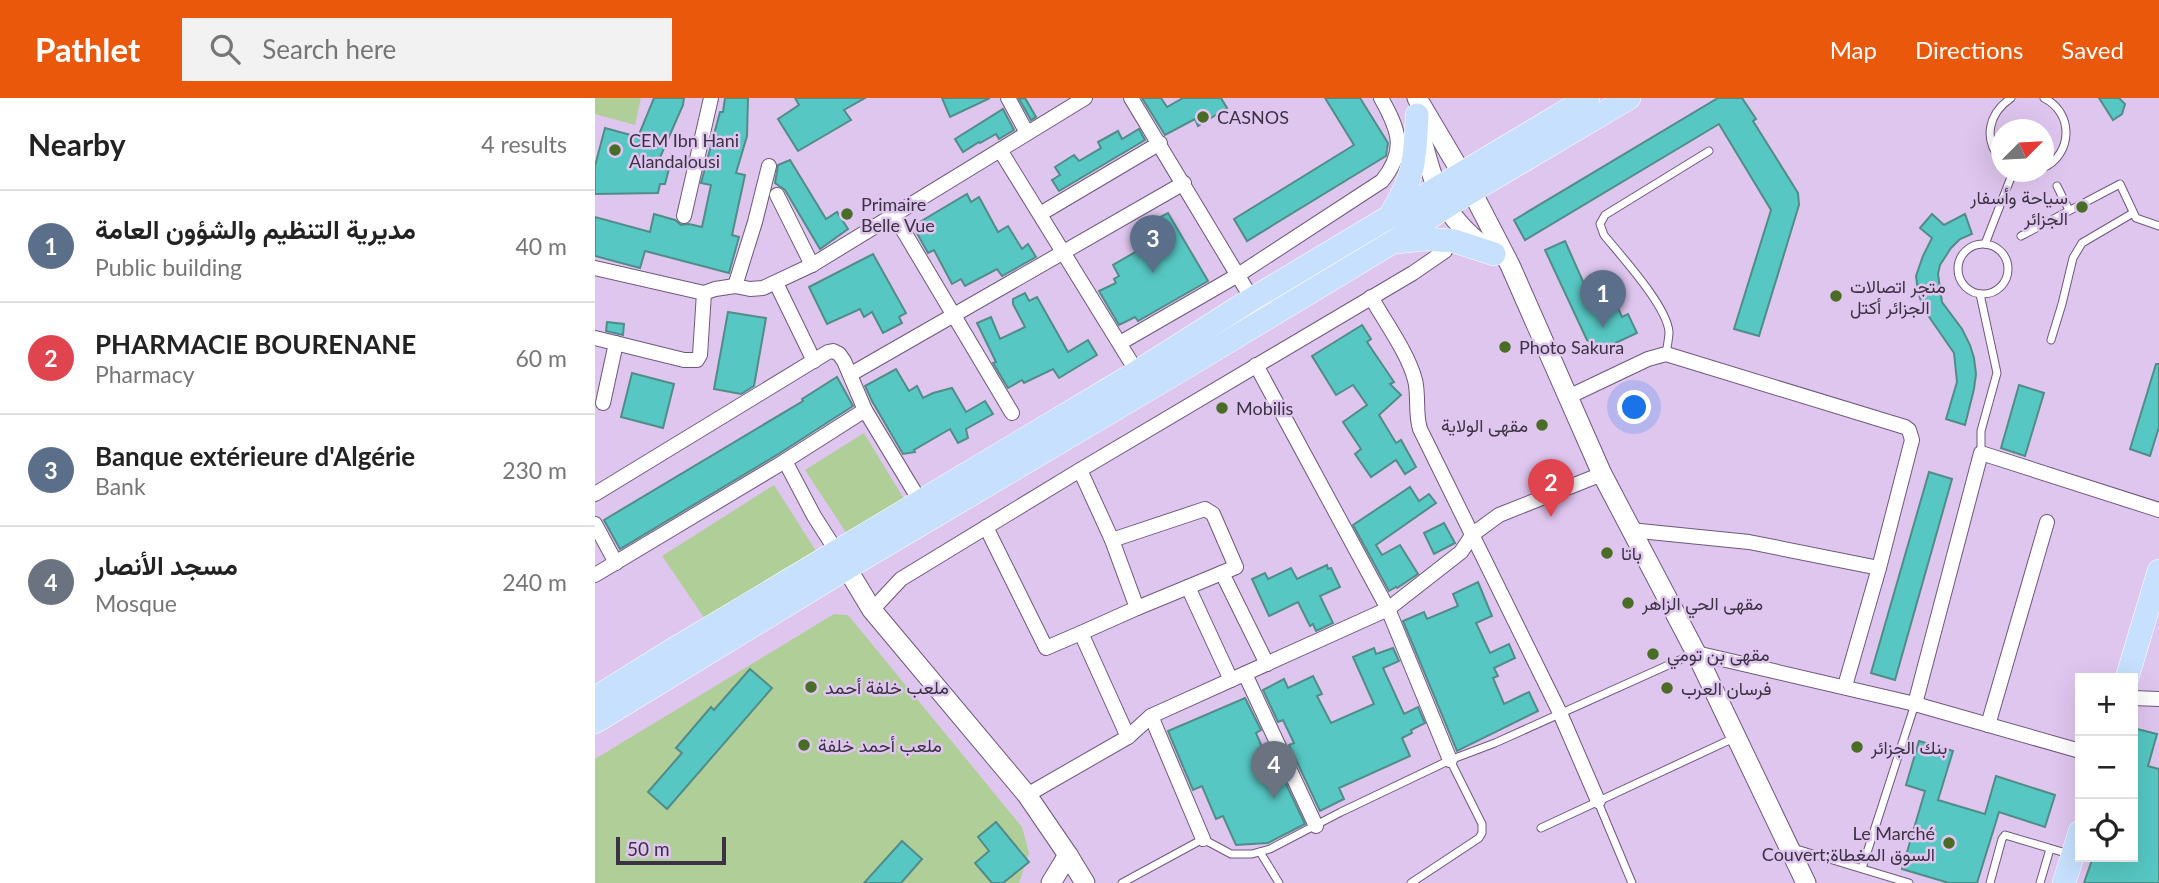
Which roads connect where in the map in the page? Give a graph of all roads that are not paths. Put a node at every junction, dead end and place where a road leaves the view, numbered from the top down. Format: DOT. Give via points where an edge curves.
graph roads {
  1 [pos="711,98"];
  2 [pos="1008,98"];
  3 [pos="1085,98"];
  4 [pos="1131,98"];
  5 [pos="1381,98"];
  6 [pos="1588,98"];
  7 [pos="1629,98"];
  8 [pos="2011,98"];
  9 [pos="2044,98"];
  10 [pos="1417,104"];
  11 [pos="1992,119"];
  12 [pos="1991,124"];
  13 [pos="1027,133"];
  14 [pos="1991,142"];
  15 [pos="1160,143"];
  16 [pos="1000,150"];
  17 [pos="1709,150"];
  18 [pos="2054,160"];
  19 [pos="769,166"];
  20 [pos="2009,182"];
  21 [pos="1184,183"];
  22 [pos="1467,183"];
  23 [pos="2057,186"];
  24 [pos="777,195"];
  25 [pos="1442,197"];
  26 [pos="2069,210"];
  27 [pos="2133,213"];
  28 [pos="1039,214"];
  29 [pos="894,215"];
  30 [pos="684,216"];
  31 [pos="1389,218"];
  32 [pos="2159,226"];
  33 [pos="2021,236"];
  34 [pos="1447,241"];
  35 [pos="1393,242"];
  36 [pos="1985,244"];
  37 [pos="1063,254"];
  38 [pos="1502,260"];
  39 [pos="812,265"];
  40 [pos="595,268"];
  41 [pos="1238,275"];
  42 [pos="776,283"];
  43 [pos="735,286"];
  44 [pos="704,293"];
  45 [pos="1980,294"];
  46 [pos="1371,297"];
  47 [pos="1252,299"];
  48 [pos="955,315"];
  49 [pos="595,338"];
  50 [pos="2051,341"];
  51 [pos="616,343"];
  52 [pos="1120,343"];
  53 [pos="1665,354"];
  54 [pos="814,361"];
  55 [pos="1256,365"];
  56 [pos="1137,372"];
  57 [pos="851,374"];
  58 [pos="1568,397"];
  59 [pos="603,403"];
  60 [pos="865,410"];
  61 [pos="1012,413"];
  62 [pos="1981,453"];
  63 [pos="785,461"];
  64 [pos="1080,470"];
  65 [pos="1602,474"];
  66 [pos="595,494"];
  67 [pos="920,500"];
  68 [pos="2159,510"];
  69 [pos="2046,522"];
  70 [pos="595,524"];
  71 [pos="986,527"];
  72 [pos="1630,530"];
  73 [pos="1473,534"];
  74 [pos="1112,540"];
  75 [pos="842,560"];
  76 [pos="615,563"];
  77 [pos="1879,568"];
  78 [pos="596,571"];
  79 [pos="2159,571"];
  80 [pos="1221,573"];
  81 [pos="1188,587"];
  82 [pos="1137,608"];
  83 [pos="1388,609"];
  84 [pos="872,610"];
  85 [pos="1081,633"];
  86 [pos="1696,653"];
  87 [pos="1267,664"];
  88 [pos="2128,673"];
  89 [pos="1245,674"];
  90 [pos="1231,680"];
  91 [pos="1845,686"];
  92 [pos="595,698"];
  93 [pos="2138,698"];
  94 [pos="2159,699"];
  95 [pos="1915,704"];
  96 [pos="1560,713"];
  97 [pos="1151,716"];
  98 [pos="595,722"];
  99 [pos="1988,725"];
  100 [pos="1736,736"];
  101 [pos="1128,737"];
  102 [pos="2075,750"];
  103 [pos="1450,760"];
  104 [pos="1027,795"];
  105 [pos="1598,801"];
  106 [pos="1316,826"];
  107 [pos="1541,828"];
  108 [pos="1203,839"];
  109 [pos="1789,847"];
  110 [pos="2075,848"];
  111 [pos="2050,849"];
  112 [pos="1260,852"];
  113 [pos="1068,855"];
  114 [pos="2073,855"];
  115 [pos="1862,868"];
  116 [pos="1051,883"];
  117 [pos="1085,883"];
  118 [pos="1122,883"];
  119 [pos="1279,883"];
  120 [pos="1411,883"];
  121 [pos="1632,883"];
  122 [pos="1806,883"];
  123 [pos="1909,883"];
  124 [pos="1990,883"];
  125 [pos="2040,883"];
  126 [pos="2064,883"];
  1 -- 30 [label="street"];
  2 -- 13 [label="street"];
  3 -- 13 [label="street"];
  4 -- 15 [label="street"];
  5 -- 41 [label="street" via="1398,134 1398,152 1382,181"];
  6 -- 22 [label="main road"];
  7 -- 22 [label="main road"];
  8 -- 11 [label="lane"];
  9 -- 18 [label="lane" via="2058,108 2067,131 2065,144"];
  10 -- 22 [label="street"];
  10 -- 25 [label="street" via="1431,174"];
  10 -- 31 [label="main road" via="1414,167"];
  12 -- 14 [label="lane"];
  13 -- 16 [label="street"];
  15 -- 21 [label="street"];
  15 -- 28 [label="street"];
  16 -- 28 [label="street"];
  16 -- 29 [label="street"];
  17 -- 53 [label="lane" via="1605,215 1600,224 1665,320 1669,332"];
  19 -- 43 [label="street"];
  20 -- 36 [label="lane"];
  21 -- 37 [label="street"];
  21 -- 41 [label="street"];
  22 -- 25 [label="main road"];
  22 -- 38 [label="street"];
  23 -- 26 [label="lane"];
  24 -- 39 [label="street"];
  25 -- 31 [label="main road"];
  25 -- 35 [label="main road"];
  25 -- 38 [label="street" via="1466,234"];
  26 -- 27 [label="lane" via="2120,184"];
  26 -- 33 [label="lane"];
  27 -- 32 [label="lane"];
  27 -- 50 [label="lane" via="2082,243 2073,258"];
  28 -- 37 [label="street"];
  29 -- 39 [label="street"];
  29 -- 48 [label="street"];
  31 -- 47 [label="main road"];
  34 -- 35 [label="main road"];
  34 -- 38 [label="main road"];
  34 -- 46 [label="street" via="1445,251"];
  35 -- 75 [label="main road"];
  36 -- 45 [label="lane" via="1963,252 1957,267 1966,288"];
  36 -- 45 [label="lane" via="1999,250 2008,271 1996,291"];
  37 -- 48 [label="street"];
  37 -- 52 [label="street"];
  38 -- 58 [label="street"];
  39 -- 42 [label="street"];
  40 -- 44 [label="street"];
  41 -- 47 [label="street"];
  41 -- 52 [label="street"];
  42 -- 43 [label="street" via="750,289"];
  42 -- 54 [label="street"];
  43 -- 44 [label="street"];
  44 -- 51 [label="street" via="697,360"];
  45 -- 62 [label="lane" via="1997,373 1981,431"];
  46 -- 55 [label="street"];
  46 -- 73 [label="street" via="1411,368 1420,429"];
  47 -- 56 [label="main road"];
  48 -- 57 [label="street"];
  48 -- 61 [label="street"];
  49 -- 51 [label="street"];
  51 -- 59 [label="street"];
  52 -- 56 [label="street"];
  53 -- 58 [label="street"];
  53 -- 77 [label="street" via="1909,430 1912,440"];
  54 -- 57 [label="street" via="833,351"];
  54 -- 66 [label="street"];
  55 -- 64 [label="street"];
  55 -- 83 [label="street"];
  56 -- 67 [label="main road"];
  57 -- 60 [label="street"];
  58 -- 65 [label="street"];
  60 -- 63 [label="street"];
  60 -- 67 [label="street"];
  62 -- 68 [label="street"];
  62 -- 95 [label="street"];
  63 -- 75 [label="street"];
  63 -- 76 [label="street"];
  64 -- 71 [label="street"];
  64 -- 74 [label="street"];
  65 -- 72 [label="street"];
  65 -- 73 [label="street" via="1499,515"];
  67 -- 75 [label="main road"];
  69 -- 99 [label="street"];
  70 -- 76 [label="street"];
  71 -- 84 [label="street" via="901,579"];
  71 -- 85 [label="street" via="1046,648"];
  72 -- 77 [label="street" via="1749,542"];
  72 -- 86 [label="street"];
  73 -- 83 [label="street" via="1461,552"];
  73 -- 96 [label="street"];
  74 -- 80 [label="street" via="1205,509 1213,514 1236,568"];
  74 -- 82 [label="street"];
  75 -- 84 [label="street"];
  75 -- 92 [label="main road" via="674,649"];
  75 -- 98 [label="main road"];
  76 -- 78 [label="street"];
  77 -- 91 [label="street"];
  79 -- 88 [label="main road"];
  80 -- 81 [label="street"];
  80 -- 87 [label="street"];
  81 -- 82 [label="street"];
  81 -- 90 [label="street"];
  82 -- 85 [label="street"];
  83 -- 87 [label="street"];
  83 -- 103 [label="street"];
  84 -- 104 [label="street"];
  85 -- 101 [label="street"];
  86 -- 91 [label="street"];
  86 -- 96 [label="lane"];
  86 -- 100 [label="street"];
  87 -- 89 [label="street"];
  89 -- 90 [label="street"];
  89 -- 106 [label="street"];
  90 -- 97 [label="street"];
  91 -- 95 [label="street"];
  93 -- 94 [label="street"];
  95 -- 99 [label="street"];
  95 -- 115 [label="lane"];
  96 -- 103 [label="lane"];
  96 -- 105 [label="street"];
  97 -- 101 [label="street"];
  97 -- 108 [label="street"];
  99 -- 102 [label="street"];
  100 -- 105 [label="lane"];
  100 -- 109 [label="street"];
  101 -- 104 [label="street"];
  103 -- 106 [label="lane"];
  103 -- 120 [label="lane" via="1482,824 1482,833"];
  104 -- 113 [label="street"];
  105 -- 107 [label="lane"];
  105 -- 121 [label="lane"];
  106 -- 112 [label="lane"];
  108 -- 112 [label="lane" via="1231,854"];
  108 -- 118 [label="lane"];
  109 -- 115 [label="lane"];
  109 -- 122 [label="street"];
  110 -- 114 [label="main road"];
  111 -- 114 [label="lane"];
  111 -- 124 [label="lane" via="2004,836"];
  111 -- 125 [label="lane"];
  112 -- 119 [label="lane"];
  113 -- 116 [label="street"];
  113 -- 117 [label="street"];
  114 -- 126 [label="main road"];
  115 -- 123 [label="lane"];
}
